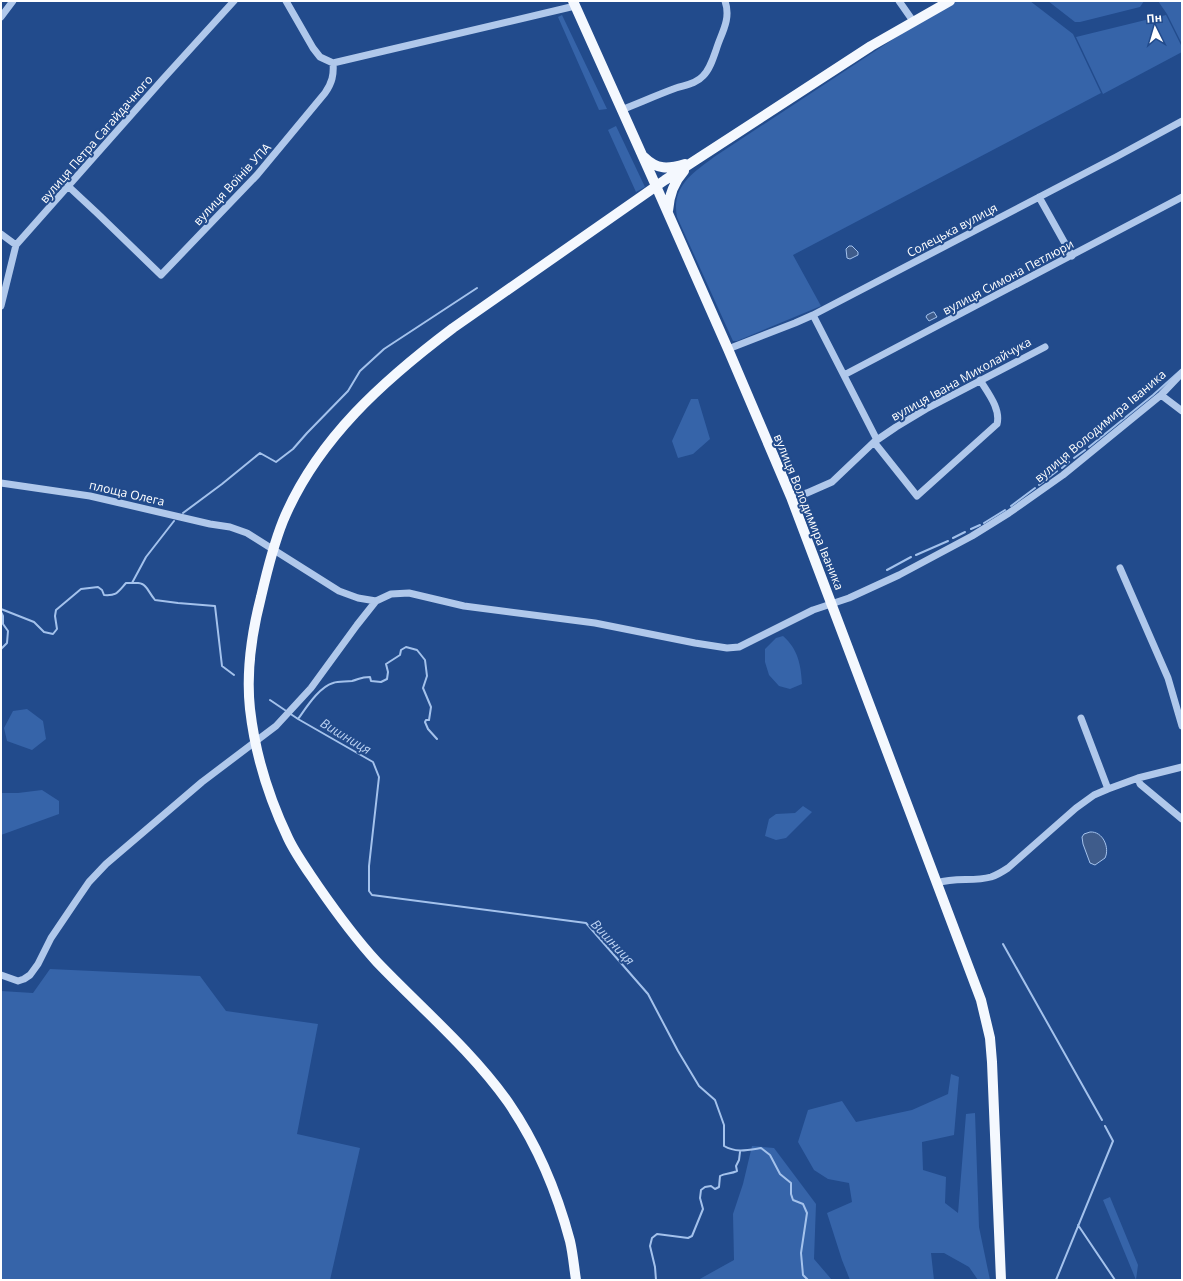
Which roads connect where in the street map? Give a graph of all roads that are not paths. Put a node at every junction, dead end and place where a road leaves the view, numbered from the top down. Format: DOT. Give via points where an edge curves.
graph roads {
  1 [pos="13,1"];
  2 [pos="234,1"];
  3 [pos="286,1"];
  4 [pos="725,1"];
  5 [pos="899,1"];
  6 [pos="950,1"];
  7 [pos="574,4"];
  8 [pos="1,17"];
  9 [pos="913,21"];
  10 [pos="333,63"];
  11 [pos="621,110"];
  12 [pos="1182,121"];
  13 [pos="641,154"];
  14 [pos="694,161"];
  15 [pos="68,186"];
  16 [pos="656,186"];
  17 [pos="1039,197"];
  18 [pos="1182,197"];
  19 [pos="668,213"];
  20 [pos="1,234"];
  21 [pos="16,245"];
  22 [pos="1072,256"];
  23 [pos="1,306"];
  24 [pos="813,315"];
  25 [pos="1045,347"];
  26 [pos="728,349"];
  27 [pos="1182,373"];
  28 [pos="844,375"];
  29 [pos="980,380"];
  30 [pos="1161,395"];
  31 [pos="1182,411"];
  32 [pos="875,441"];
  33 [pos="1,483"];
  34 [pos="791,497"];
  35 [pos="273,549"];
  36 [pos="1120,568"];
  37 [pos="376,602"];
  38 [pos="831,604"];
  39 [pos="1081,718"];
  40 [pos="1182,726"];
  41 [pos="255,742"];
  42 [pos="1182,767"];
  43 [pos="1139,781"];
  44 [pos="1108,789"];
  45 [pos="1182,819"];
  46 [pos="937,883"];
  47 [pos="1,975"];
  48 [pos="576,1280"];
  49 [pos="1001,1280"];
  1 -- 8 [label="street"];
  2 -- 15 [label="street, вулиця Петра Сагайдачного"];
  3 -- 10 [label="street" via="320,57"];
  4 -- 11 [label="street" via="725,28 704,75 698,81"];
  5 -- 9 [label="street"];
  6 -- 9 [label="main road"];
  7 -- 10 [label="street"];
  7 -- 11 [label="main road, вулиця Володимира Іваника"];
  9 -- 14 [label="main road"];
  10 -- 15 [label="street, вулиця Воїнів УПА" via="333,79 325,93 257,175 161,275"];
  11 -- 13 [label="main road, вулиця Володимира Іваника"];
  12 -- 17 [label="street, Солецька вулиця"];
  13 -- 14 [label="main road" via="658,167 677,166"];
  13 -- 16 [label="main road, вулиця Володимира Іваника"];
  14 -- 16 [label="main road"];
  14 -- 19 [label="main road" via="673,188"];
  15 -- 21 [label="street, вулиця Петра Сагайдачного"];
  16 -- 19 [label="main road, вулиця Володимира Іваника"];
  16 -- 35 [label="main road" via="453,328 371,397 334,437 314,464 287,513"];
  17 -- 22 [label="street"];
  17 -- 24 [label="street, Солецька вулиця"];
  18 -- 22 [label="street, вулиця Симона Петлюри"];
  19 -- 26 [label="main road, вулиця Володимира Іваника"];
  20 -- 21 [label="street"];
  21 -- 23 [label="street, вулиця Петра Сагайдачного"];
  22 -- 28 [label="street, вулиця Симона Петлюри"];
  24 -- 26 [label="street, Солецька вулиця"];
  24 -- 28 [label="street"];
  25 -- 29 [label="street, вулиця Івана Миколайчука"];
  26 -- 34 [label="main road, вулиця Володимира Іваника"];
  27 -- 30 [label="street, вулиця Володимира Іваника"];
  28 -- 32 [label="street"];
  29 -- 32 [label="street, вулиця Івана Миколайчука" via="926,409"];
  29 -- 32 [label="street" via="994,404 999,418 997,424 917,496"];
  30 -- 31 [label="street"];
  30 -- 38 [label="street, вулиця Володимира Іваника" via="1063,475 1009,513 972,536 899,574"];
  32 -- 34 [label="street, вулиця Івана Миколайчука" via="832,482"];
  33 -- 35 [label="street, площа Олега" via="90,496 230,527 247,533"];
  34 -- 38 [label="main road, вулиця Володимира Іваника"];
  35 -- 37 [label="street, площа Олега" via="338,591"];
  35 -- 41 [label="main road" via="258,606 250,663 250,708"];
  36 -- 40 [label="street" via="1168,678"];
  37 -- 38 [label="street" via="391,594 409,593 464,606 596,623 663,638 727,648 753,642 813,610"];
  37 -- 41 [label="street" via="312,688 276,726"];
  38 -- 46 [label="main road"];
  39 -- 44 [label="street"];
  41 -- 47 [label="street" via="202,782 106,864 89,882 51,938 30,975 18,981"];
  41 -- 48 [label="main road" via="274,804 289,840 340,918 376,961 478,1065 508,1103 551,1183 571,1244"];
  42 -- 43 [label="street"];
  43 -- 44 [label="street"];
  43 -- 45 [label="street"];
  44 -- 46 [label="street" via="1076,808 1002,872 984,878 952,879"];
  46 -- 49 [label="main road" via="981,1000 990,1038"];
}
